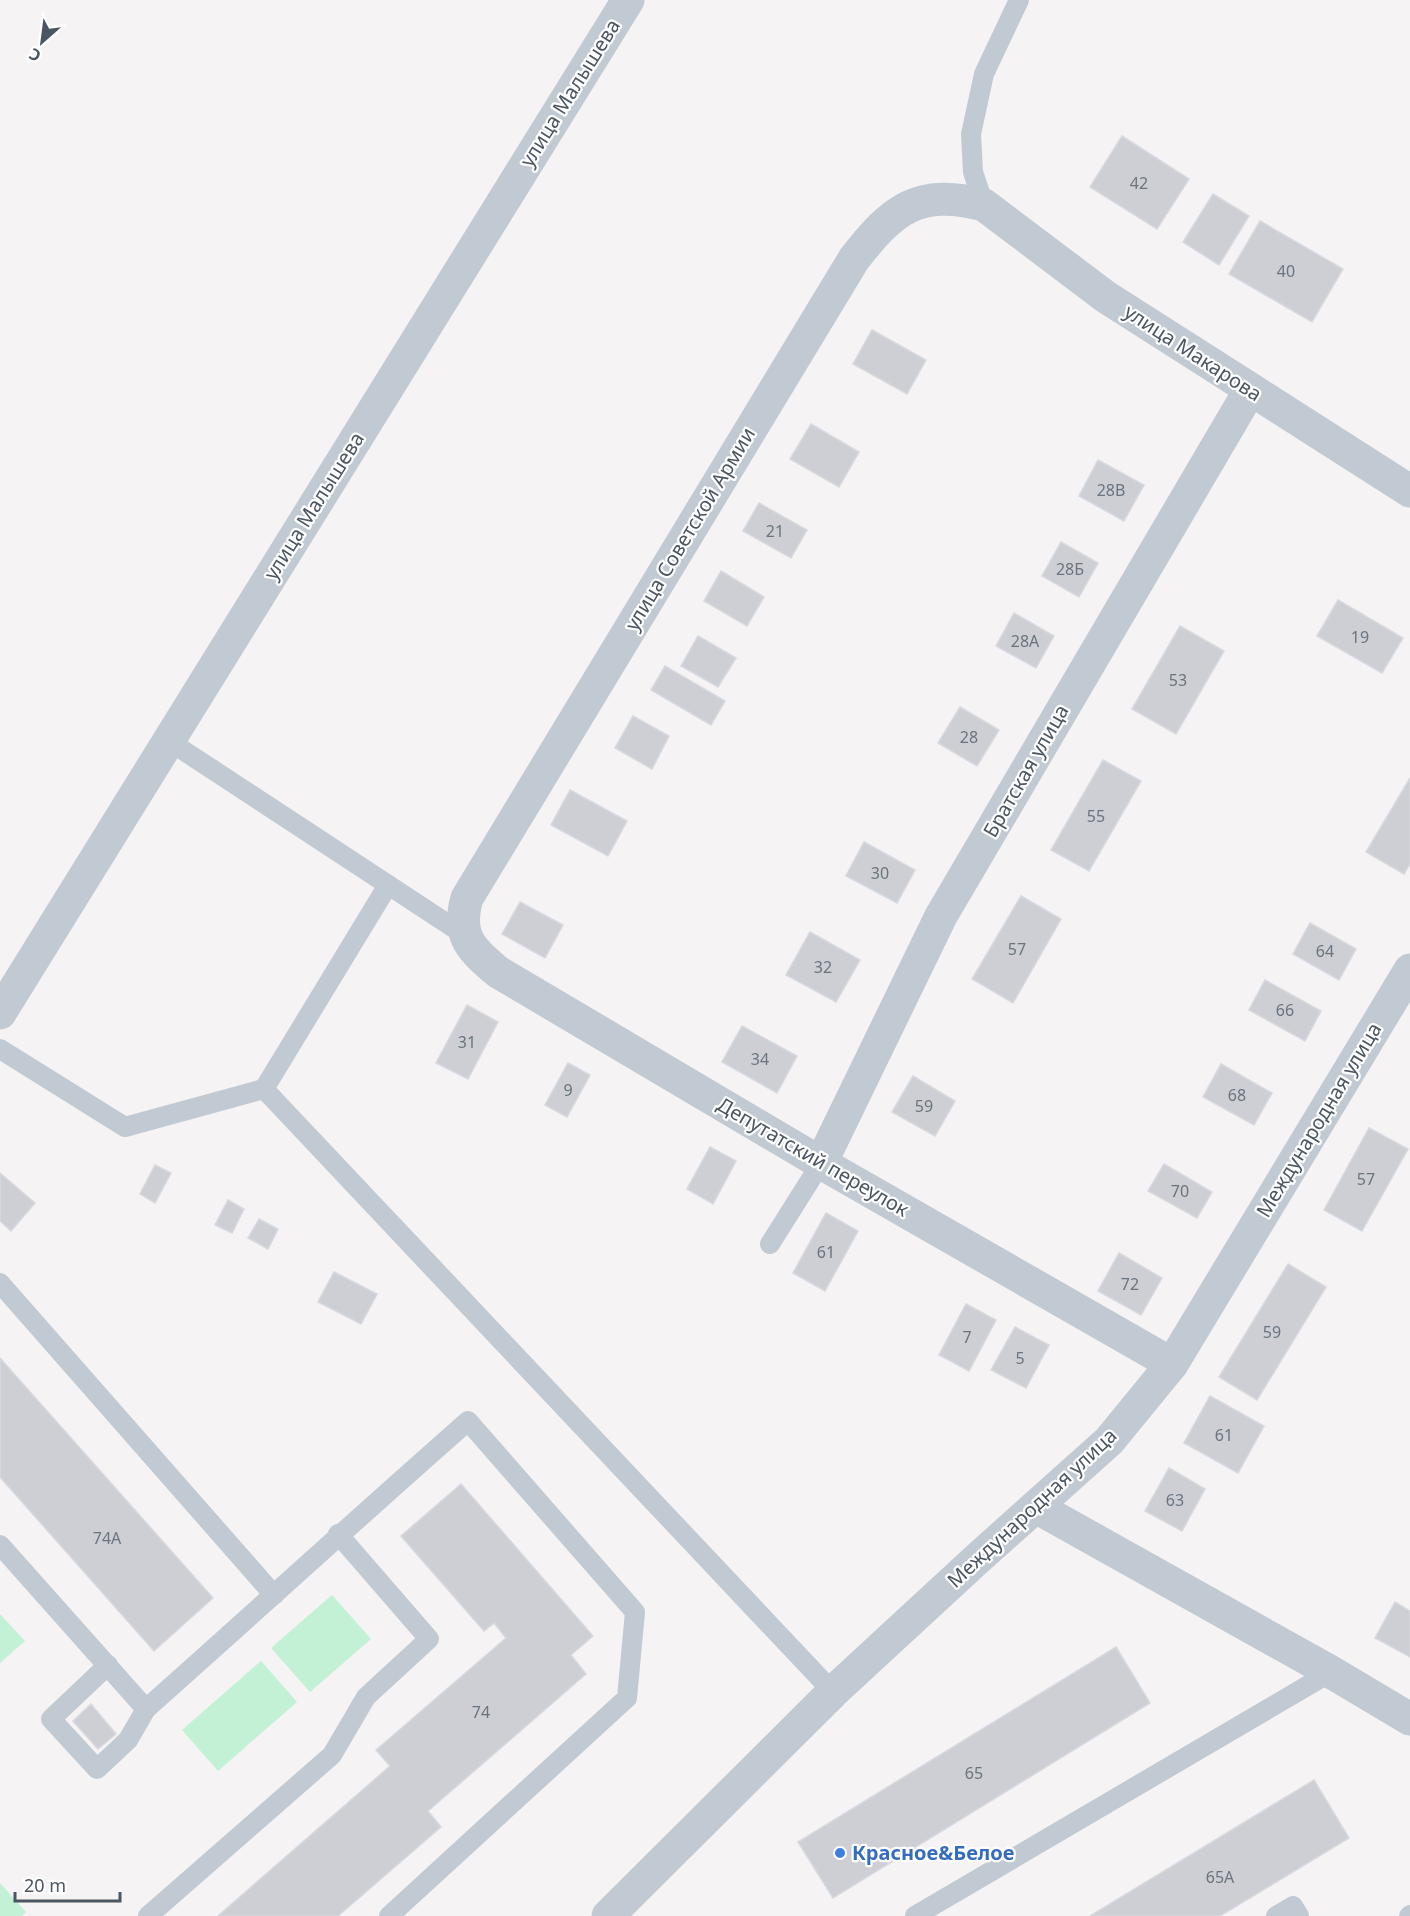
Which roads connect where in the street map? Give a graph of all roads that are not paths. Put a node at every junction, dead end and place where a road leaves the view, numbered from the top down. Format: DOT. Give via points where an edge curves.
graph roads {
  1 [pos="628,0"];
  2 [pos="1019,0"];
  3 [pos="984,205"];
  4 [pos="1250,390"];
  5 [pos="1410,491"];
  6 [pos="169,741"];
  7 [pos="388,885"];
  8 [pos="466,936"];
  9 [pos="1410,970"];
  10 [pos="0,1013"];
  11 [pos="0,1049"];
  12 [pos="264,1089"];
  13 [pos="821,1163"];
  14 [pos="770,1244"];
  15 [pos="0,1283"];
  16 [pos="1172,1364"];
  17 [pos="1036,1507"];
  18 [pos="338,1534"];
  19 [pos="0,1545"];
  20 [pos="274,1595"];
  21 [pos="108,1665"];
  22 [pos="1331,1672"];
  23 [pos="833,1692"];
  24 [pos="147,1709"];
  25 [pos="1410,1719"];
  26 [pos="148,1916"];
  27 [pos="389,1916"];
  28 [pos="608,1916"];
  29 [pos="915,1916"];
  30 [pos="1276,1916"];
  31 [pos="1299,1916"];
  1 -- 6 [label="street, улица Малышева"];
  2 -- 3 [label="lane" via="984,74 971,134 973,172"];
  3 -- 4 [label="street, улица Макарова" via="1106,297"];
  3 -- 8 [label="street, улица Советской Армии" via="941,198 905,207 876,230 854,259 467,898 462,915"];
  4 -- 5 [label="street, улица Макарова"];
  4 -- 13 [label="street, Братская улица" via="941,916"];
  6 -- 7 [label="lane"];
  6 -- 10 [label="street, улица Малышева"];
  7 -- 8 [label="lane"];
  7 -- 12 [label="lane"];
  8 -- 13 [label="street, Депутатский переулок" via="475,952 498,972"];
  9 -- 16 [label="street, Международная улица"];
  11 -- 12 [label="lane" via="126,1127"];
  12 -- 23 [label="lane"];
  13 -- 14 [label="lane"];
  13 -- 16 [label="street, Депутатский переулок"];
  15 -- 20 [label="lane"];
  16 -- 17 [label="street, Международная улица" via="1109,1441"];
  17 -- 22 [label="street"];
  17 -- 23 [label="street, Международная улица"];
  18 -- 20 [label="lane"];
  18 -- 26 [label="lane" via="429,1639 366,1698 332,1755"];
  18 -- 27 [label="lane" via="468,1421 635,1612 627,1698"];
  19 -- 21 [label="lane"];
  20 -- 24 [label="lane"];
  21 -- 24 [label="lane"];
  21 -- 24 [label="lane" via="51,1719 97,1769 128,1740"];
  22 -- 25 [label="street"];
  22 -- 29 [label="lane"];
  23 -- 28 [label="street, Международная улица"];
  30 -- 31 [label="lane" via="1293,1906"];
}
